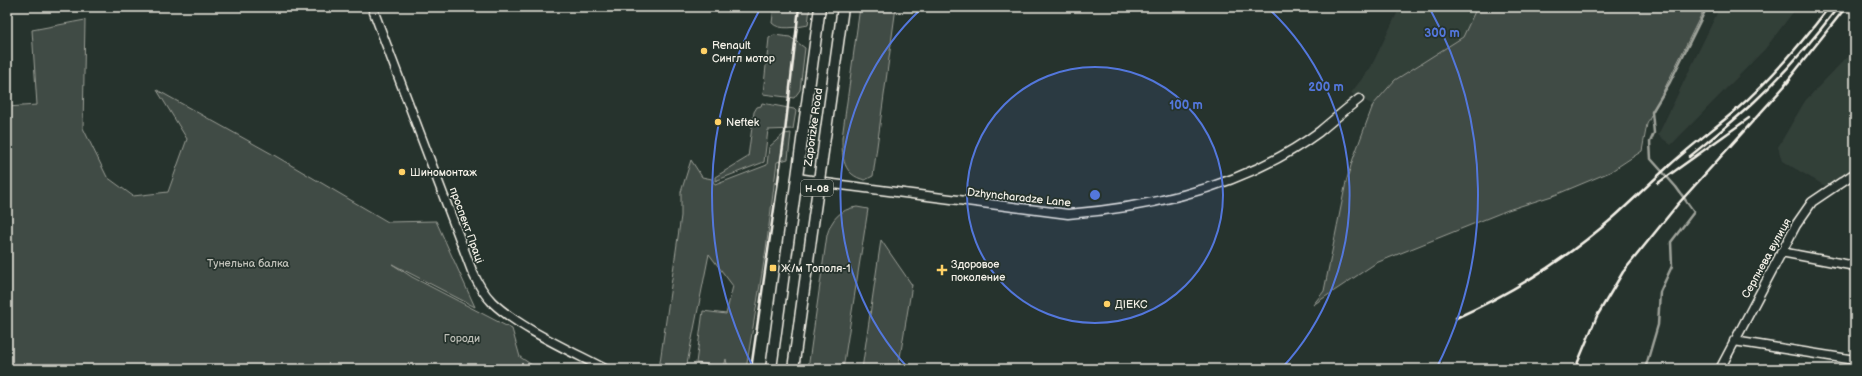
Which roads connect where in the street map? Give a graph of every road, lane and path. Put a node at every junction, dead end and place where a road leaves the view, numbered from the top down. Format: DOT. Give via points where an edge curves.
graph roads {
  1 [pos="372,7"];
  2 [pos="820,7"];
  3 [pos="843,7"];
  4 [pos="1359,99"];
  5 [pos="1854,176"];
  6 [pos="797,179"];
  7 [pos="818,182"];
  8 [pos="1781,252"];
  9 [pos="1855,266"];
  10 [pos="1734,341"];
  11 [pos="1855,360"];
  12 [pos="605,369"];
  13 [pos="771,369"];
  14 [pos="793,369"];
  15 [pos="1720,369"];
  1 -- 12 [label="street, проспект Праці" via="472,271 482,291 510,316"];
  2 -- 6 [label="main road, Zaporizke Road / Н-08"];
  3 -- 7 [label="main road, Zaporizke Road / Н-08"];
  4 -- 7 [label="street, Dzhyncharadze Lane" via="1318,132 1287,152 1244,174 1184,196 1107,211 1068,214"];
  5 -- 8 [label="street, Серпнева вулиця" via="1812,202"];
  6 -- 7 [label="main road"];
  6 -- 13 [label="main road, Zaporizke Road / Н-08"];
  7 -- 14 [label="main road, Zaporizke Road / Н-08"];
  8 -- 9 [label="street"];
  8 -- 10 [label="street, Серпнева вулиця"];
  10 -- 11 [label="street"];
  10 -- 15 [label="street, Серпнева вулиця"];
}
